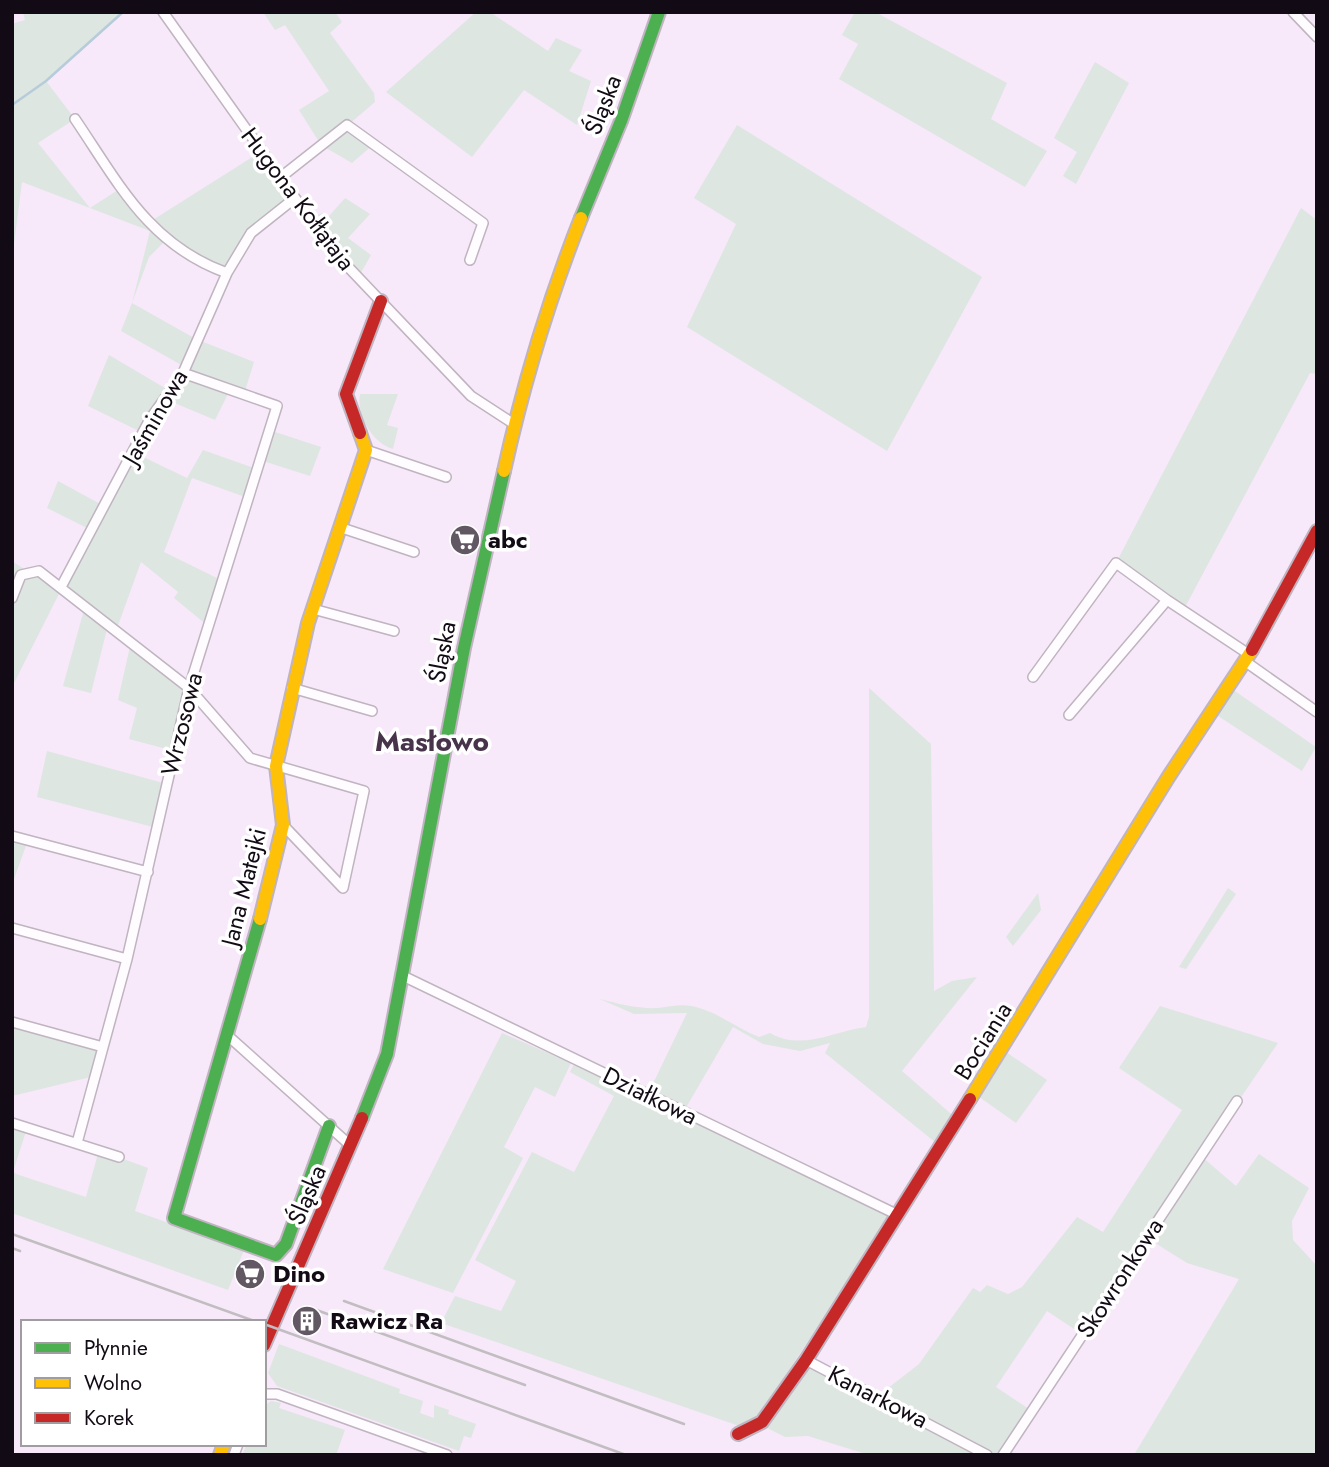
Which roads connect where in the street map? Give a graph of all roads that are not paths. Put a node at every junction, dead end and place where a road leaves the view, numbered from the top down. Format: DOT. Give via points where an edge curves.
graph roads {
  1 [pos="163,12"];
  2 [pos="659,12"];
  3 [pos="1293,12"];
  4 [pos="1317,37"];
  5 [pos="75,119"];
  6 [pos="281,177"];
  7 [pos="295,198"];
  8 [pos="470,260"];
  9 [pos="227,273"];
  10 [pos="381,301"];
  11 [pos="183,373"];
  12 [pos="514,424"];
  13 [pos="366,450"];
  14 [pos="446,477"];
  15 [pos="339,527"];
  16 [pos="1317,531"];
  17 [pos="414,552"];
  18 [pos="61,587"];
  19 [pos="12,598"];
  20 [pos="1167,600"];
  21 [pos="313,608"];
  22 [pos="394,631"];
  23 [pos="1248,659"];
  24 [pos="1033,677"];
  25 [pos="189,688"];
  26 [pos="292,688"];
  27 [pos="372,711"];
  28 [pos="1317,712"];
  29 [pos="1069,715"];
  30 [pos="276,766"];
  31 [pos="283,825"];
  32 [pos="12,836"];
  33 [pos="148,872"];
  34 [pos="12,928"];
  35 [pos="127,959"];
  36 [pos="403,976"];
  37 [pos="12,1023"];
  38 [pos="226,1034"];
  39 [pos="103,1047"];
  40 [pos="1237,1101"];
  41 [pos="12,1123"];
  42 [pos="329,1126"];
  43 [pos="77,1143"];
  44 [pos="351,1146"];
  45 [pos="119,1157"];
  46 [pos="898,1214"];
  47 [pos="276,1255"];
  48 [pos="266,1341"];
  49 [pos="806,1360"];
  50 [pos="266,1393"];
  51 [pos="738,1434"];
  52 [pos="447,1455"];
  53 [pos="987,1455"];
  54 [pos="1003,1455"];
  1 -- 6 [label="street, Hugona Kołłątaja"];
  2 -- 12 [label="street, Śląska" via="566,256"];
  3 -- 4 [label="street"];
  5 -- 9 [label="street" via="135,208 159,235 191,257"];
  6 -- 7 [label="street, Hugona Kołłątaja"];
  6 -- 8 [label="street" via="347,125 483,223"];
  7 -- 9 [label="street, Jaśminowa" via="251,233"];
  7 -- 10 [label="street, Hugona Kołłątaja" via="332,250"];
  9 -- 11 [label="street, Jaśminowa"];
  10 -- 12 [label="street, Hugona Kołłątaja" via="471,396"];
  10 -- 13 [label="street" via="346,394"];
  11 -- 18 [label="street, Jaśminowa" via="150,419"];
  11 -- 25 [label="street, Wrzosowa" via="277,406"];
  12 -- 36 [label="street, Śląska" via="467,635"];
  13 -- 14 [label="street"];
  13 -- 15 [label="street, Jana Matejki"];
  15 -- 17 [label="street"];
  15 -- 21 [label="street, Jana Matejki"];
  16 -- 23 [label="street, Bociania"];
  18 -- 19 [label="street" via="39,571 21,575"];
  18 -- 25 [label="street"];
  20 -- 23 [label="street"];
  20 -- 24 [label="street" via="1116,563"];
  20 -- 29 [label="street"];
  21 -- 22 [label="street"];
  21 -- 26 [label="street, Jana Matejki"];
  23 -- 28 [label="street"];
  23 -- 46 [label="street, Bociania" via="1169,776"];
  25 -- 30 [label="street" via="250,758"];
  25 -- 33 [label="street, Wrzosowa"];
  26 -- 27 [label="street"];
  26 -- 30 [label="street, Jana Matejki"];
  30 -- 31 [label="street, Jana Matejki"];
  30 -- 31 [label="street" via="364,791 343,888"];
  31 -- 38 [label="street, Jana Matejki"];
  32 -- 33 [label="street"];
  33 -- 35 [label="street, Wrzosowa"];
  34 -- 35 [label="street"];
  35 -- 39 [label="street, Wrzosowa"];
  36 -- 44 [label="street, Śląska" via="383,1065"];
  36 -- 46 [label="street, Działkowa"];
  37 -- 39 [label="street"];
  38 -- 42 [label="street"];
  38 -- 47 [label="street, Jana Matejki" via="174,1218"];
  39 -- 43 [label="street, Wrzosowa"];
  40 -- 54 [label="street, Skowronkowa"];
  41 -- 43 [label="street"];
  42 -- 44 [label="street"];
  42 -- 47 [label="street, Śląska" via="286,1244"];
  43 -- 45 [label="street"];
  44 -- 48 [label="street, Śląska"];
  46 -- 49 [label="street, Bociania"];
  49 -- 51 [label="street, Bociania" via="762,1422"];
  49 -- 53 [label="street, Kanarkowa"];
  50 -- 52 [label="street"];
}
